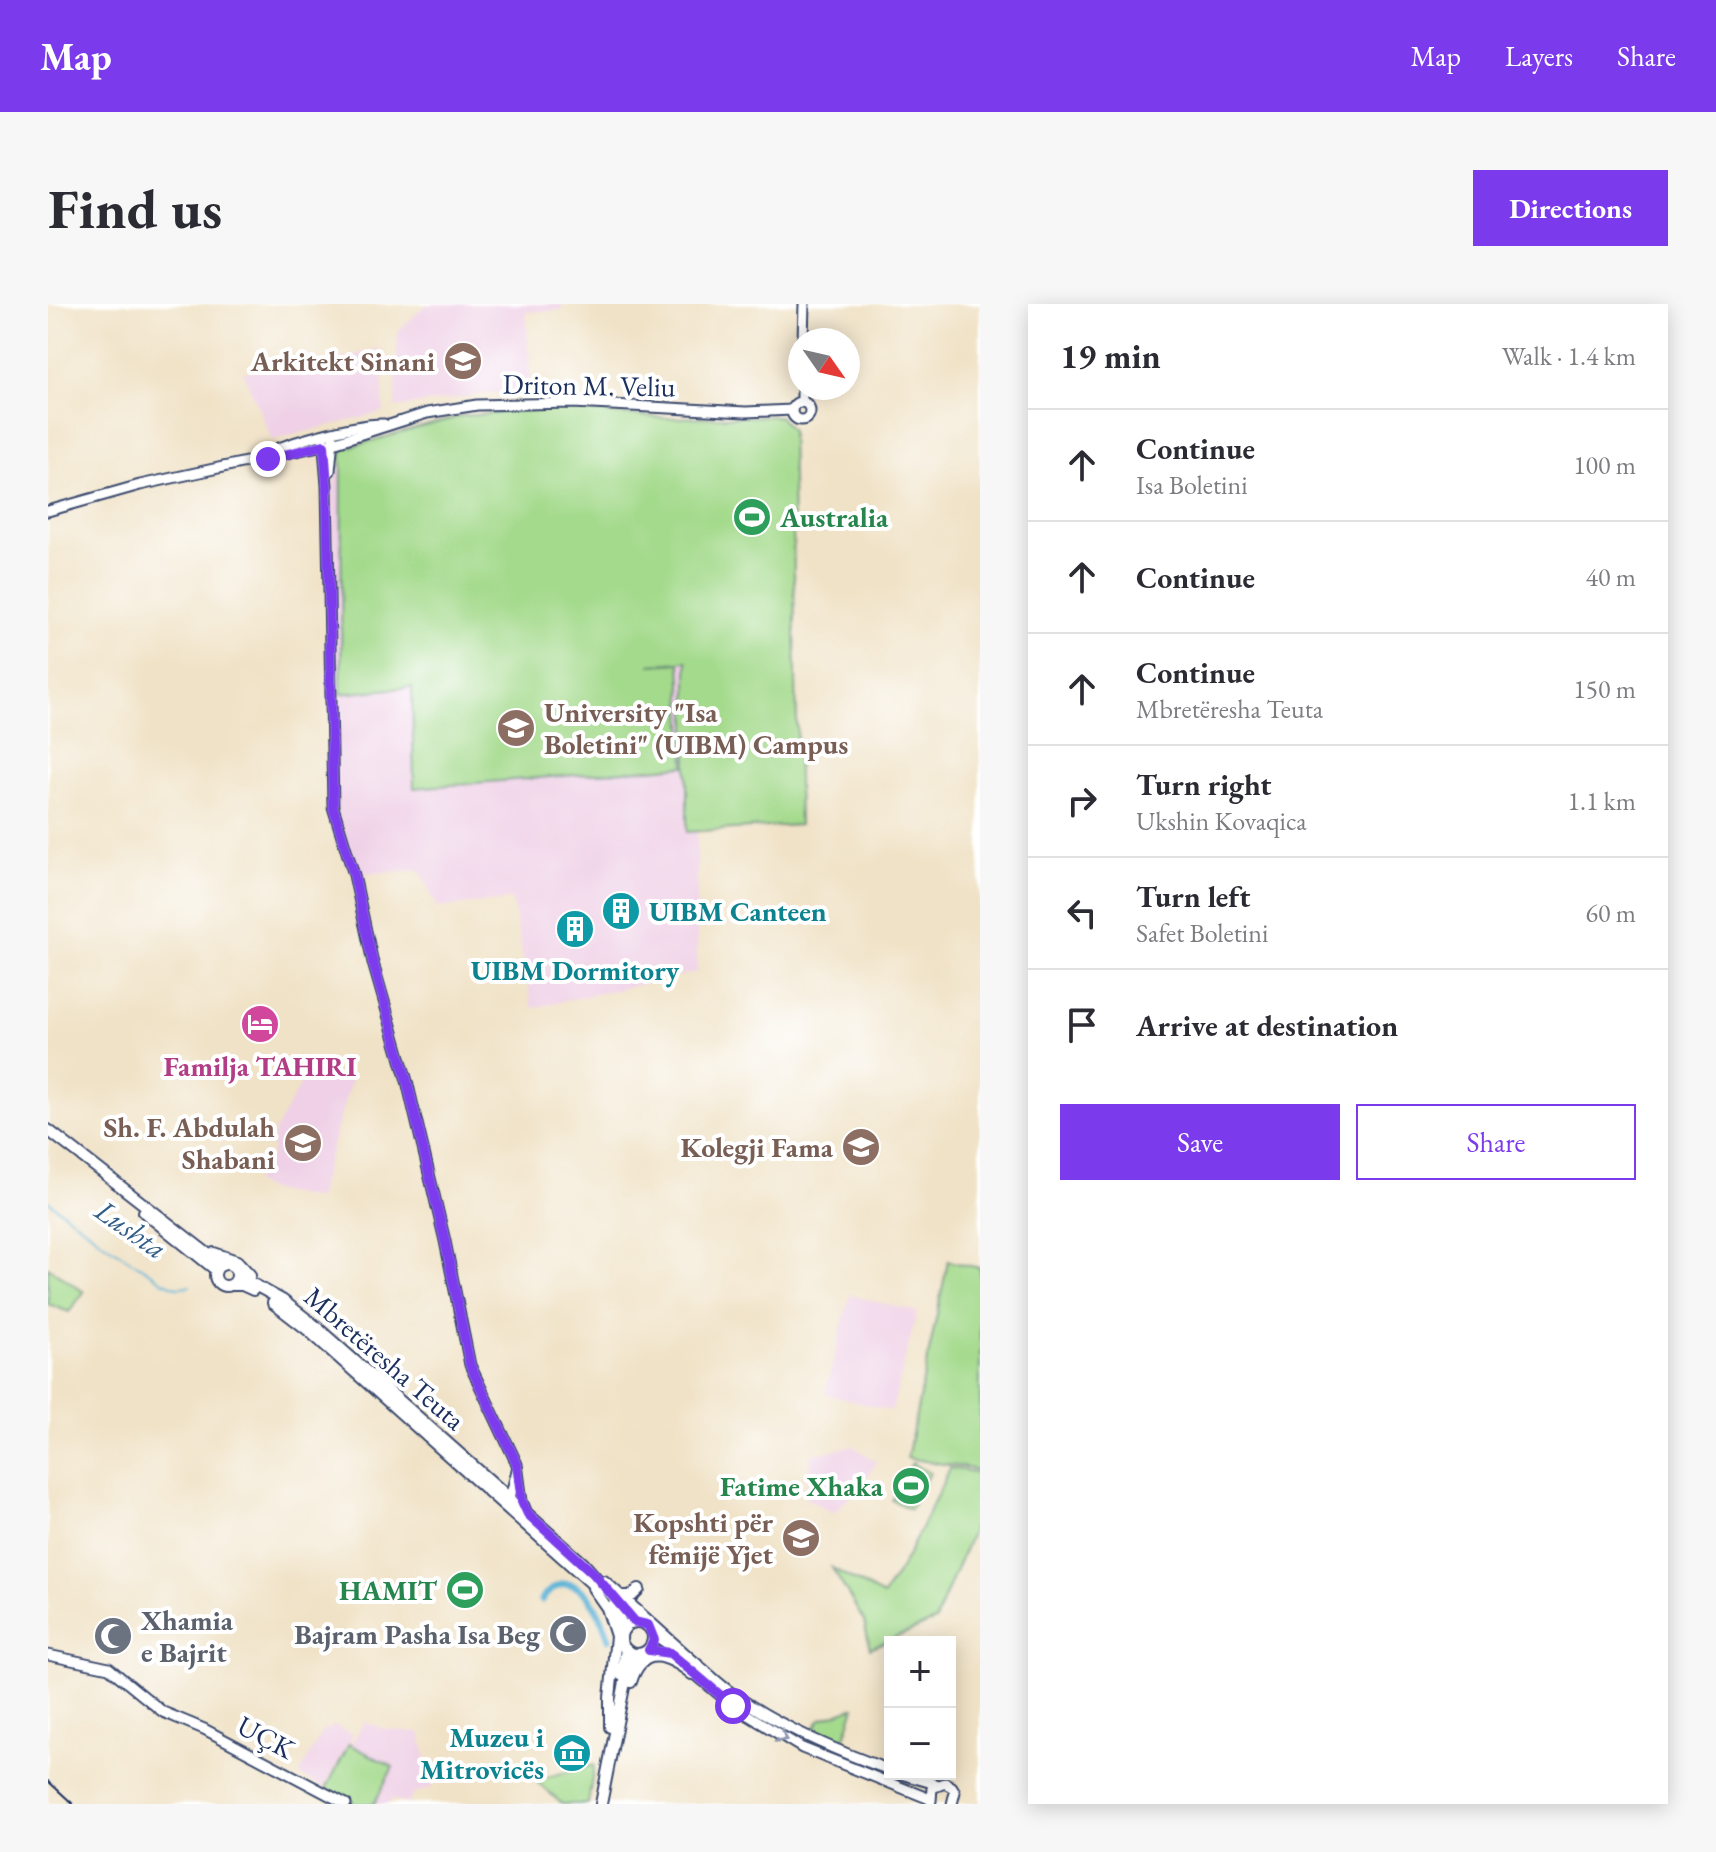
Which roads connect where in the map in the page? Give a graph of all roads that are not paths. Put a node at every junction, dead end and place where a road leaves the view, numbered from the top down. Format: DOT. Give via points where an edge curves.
graph roads {
  1 [pos="804,304"];
  2 [pos="803,328"];
  3 [pos="802,402"];
  4 [pos="792,410"];
  5 [pos="328,439"];
  6 [pos="256,460"];
  7 [pos="48,511"];
  8 [pos="48,1130"];
  9 [pos="48,1136"];
  10 [pos="204,1250"];
  11 [pos="219,1268"];
  12 [pos="237,1271"];
  13 [pos="232,1285"];
  14 [pos="282,1300"];
  15 [pos="512,1451"];
  16 [pos="516,1480"];
  17 [pos="491,1483"];
  18 [pos="509,1503"];
  19 [pos="528,1514"];
  20 [pos="575,1569"];
  21 [pos="593,1573"];
  22 [pos="639,1589"];
  23 [pos="623,1596"];
  24 [pos="635,1622"];
  25 [pos="624,1629"];
  26 [pos="653,1634"];
  27 [pos="626,1650"];
  28 [pos="646,1652"];
  29 [pos="48,1655"];
  30 [pos="694,1668"];
  31 [pos="613,1726"];
  32 [pos="884,1768"];
  33 [pos="922,1780"];
  34 [pos="936,1784"];
  35 [pos="932,1801"];
  36 [pos="346,1804"];
  37 [pos="594,1804"];
  38 [pos="601,1804"];
  39 [pos="952,1804"];
  1 -- 2 [label="street"];
  3 -- 4 [label="street"];
  3 -- 4 [label="street" via="811,409 806,419 797,420"];
  4 -- 5 [label="street, Driton M. Veliu" via="477,405 374,423"];
  5 -- 6 [label="street"];
  5 -- 6 [label="street" via="265,453"];
  5 -- 15 [label="street" via="333,807 407,1081 470,1365"];
  6 -- 7 [label="street"];
  8 -- 10 [label="main road"];
  9 -- 11 [label="main road"];
  10 -- 11 [label="main road"];
  10 -- 14 [label="main road" via="237,1261"];
  11 -- 12 [label="main road" via="232,1266"];
  11 -- 13 [label="main road" via="219,1284"];
  12 -- 13 [label="main road"];
  12 -- 14 [label="main road, Mbretëresha Teuta"];
  13 -- 18 [label="main road, Mbretëresha Teuta" via="248,1287 295,1319"];
  14 -- 17 [label="main road, Mbretëresha Teuta"];
  15 -- 16 [label="street"];
  15 -- 19 [label="street"];
  16 -- 17 [label="street" via="506,1486"];
  16 -- 18 [label="street"];
  17 -- 18 [label="main road, Mbretëresha Teuta"];
  18 -- 19 [label="main road, Mbretëresha Teuta"];
  18 -- 20 [label="main road, Mbretëresha Teuta"];
  19 -- 21 [label="main road, Mbretëresha Teuta"];
  20 -- 25 [label="main road, Mbretëresha Teuta" via="612,1603"];
  20 -- 31 [label="main road" via="607,1608 614,1627"];
  21 -- 23 [label="main road"];
  21 -- 24 [label="main road, Mbretëresha Teuta"];
  22 -- 23 [label="main road"];
  23 -- 30 [label="main road"];
  24 -- 25 [label="main road"];
  24 -- 26 [label="main road" via="648,1625"];
  25 -- 27 [label="main road" via="621,1640"];
  26 -- 28 [label="main road"];
  26 -- 30 [label="street"];
  27 -- 28 [label="main road"];
  27 -- 31 [label="main road"];
  28 -- 30 [label="street" via="670,1653"];
  28 -- 31 [label="main road" via="629,1667"];
  29 -- 36 [label="street, UÇK" via="109,1668 163,1712"];
  30 -- 31 [label="main road" via="665,1657 646,1659 635,1671"];
  30 -- 32 [label="street" via="764,1714"];
  30 -- 35 [label="street, one-way" via="745,1714 802,1748"];
  31 -- 37 [label="main road"];
  31 -- 38 [label="main road"];
  33 -- 34 [label="street"];
  34 -- 35 [label="street"];
  34 -- 39 [label="street" via="952,1787"];
}
